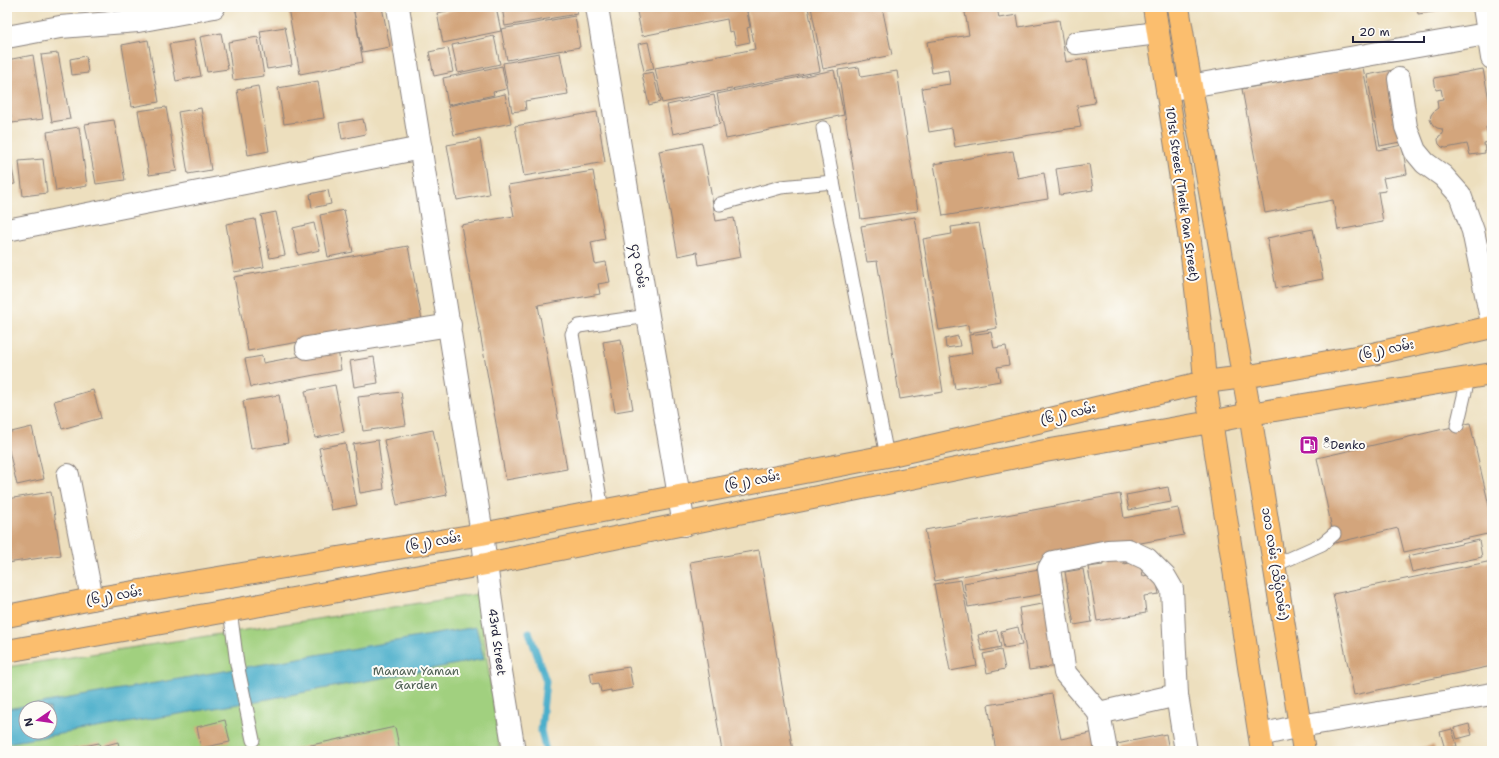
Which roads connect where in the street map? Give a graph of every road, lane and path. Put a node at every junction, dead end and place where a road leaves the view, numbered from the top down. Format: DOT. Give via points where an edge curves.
graph roads {
  1 [pos="214,7"];
  2 [pos="398,7"];
  3 [pos="597,7"];
  4 [pos="1154,7"];
  5 [pos="1178,7"];
  6 [pos="1484,7"];
  7 [pos="1158,33"];
  8 [pos="1490,33"];
  9 [pos="7,37"];
  10 [pos="1076,43"];
  11 [pos="1492,58"];
  12 [pos="1399,80"];
  13 [pos="1191,86"];
  14 [pos="1167,90"];
  15 [pos="823,128"];
  16 [pos="421,148"];
  17 [pos="833,182"];
  18 [pos="720,204"];
  19 [pos="7,230"];
  20 [pos="648,316"];
  21 [pos="1492,323"];
  22 [pos="450,325"];
  23 [pos="1492,327"];
  24 [pos="307,348"];
  25 [pos="1492,374"];
  26 [pos="1244,377"];
  27 [pos="1468,379"];
  28 [pos="1204,382"];
  29 [pos="1250,414"];
  30 [pos="1211,422"];
  31 [pos="1457,426"];
  32 [pos="887,456"];
  33 [pos="68,475"];
  34 [pos="679,495"];
  35 [pos="602,510"];
  36 [pos="684,525"];
  37 [pos="482,534"];
  38 [pos="1334,534"];
  39 [pos="486,564"];
  40 [pos="1275,565"];
  41 [pos="92,599"];
  42 [pos="230,610"];
  43 [pos="7,616"];
  44 [pos="7,651"];
  45 [pos="1492,694"];
  46 [pos="1177,695"];
  47 [pos="1099,713"];
  48 [pos="1300,726"];
  49 [pos="253,740"];
  50 [pos="1261,743"];
  51 [pos="514,751"];
  52 [pos="1106,751"];
  53 [pos="1186,751"];
  54 [pos="1304,751"];
  1 -- 9 [label="street" via="138,21 60,27"];
  2 -- 16 [label="street, 43rd Street"];
  3 -- 20 [label="street, ၄၃ လမ်း"];
  4 -- 7 [label="main road, 101st Street (Theik Pan Street)"];
  5 -- 13 [label="main road, 101st Street (Theik Pan Street)"];
  6 -- 8 [label="street"];
  7 -- 10 [label="street"];
  7 -- 14 [label="main road, 101st Street (Theik Pan Street)"];
  8 -- 11 [label="street"];
  8 -- 13 [label="street"];
  12 -- 21 [label="street" via="1406,127 1415,151 1425,163 1443,176 1460,196 1471,224"];
  13 -- 14 [label="street"];
  13 -- 26 [label="main road, 101st Street (Theik Pan Street)"];
  14 -- 28 [label="main road, 101st Street (Theik Pan Street)" via="1193,262"];
  15 -- 17 [label="lane"];
  16 -- 19 [label="street"];
  16 -- 22 [label="street, 43rd Street"];
  17 -- 18 [label="lane" via="781,187"];
  17 -- 32 [label="lane"];
  20 -- 34 [label="street, ၄၃ လမ်း"];
  20 -- 35 [label="lane" via="579,326 572,334"];
  22 -- 24 [label="street"];
  22 -- 37 [label="street, 43rd Street"];
  23 -- 26 [label="main road, (၆၂) လမ်း" via="1373,354"];
  25 -- 27 [label="main road"];
  26 -- 28 [label="main road, (၆၂) လမ်း"];
  26 -- 29 [label="main road, ၁၀၁ လမ်း (သိပ္ပံလမ်း)"];
  27 -- 29 [label="main road"];
  27 -- 31 [label="lane"];
  28 -- 30 [label="main road"];
  28 -- 32 [label="main road, (၆၂) လမ်း"];
  29 -- 30 [label="main road"];
  29 -- 40 [label="main road, ၁၀၁ လမ်း (သိပ္ပံလမ်း)"];
  30 -- 36 [label="main road" via="1045,451"];
  30 -- 50 [label="main road"];
  32 -- 34 [label="main road, (၆၂) လမ်း"];
  33 -- 41 [label="street"];
  34 -- 35 [label="main road, (၆၂) လမ်း"];
  34 -- 36 [label="street, ၄၃ လမ်း"];
  35 -- 37 [label="main road, (၆၂) လမ်း"];
  36 -- 39 [label="main road"];
  37 -- 39 [label="street, 43rd Street"];
  37 -- 41 [label="main road, (၆၂) လမ်း"];
  38 -- 40 [label="lane" via="1322,544"];
  39 -- 42 [label="main road"];
  39 -- 51 [label="street, 43rd Street"];
  40 -- 48 [label="main road, ၁၀၁ လမ်း (သိပ္ပံလမ်း)"];
  41 -- 43 [label="main road, (၆၂) လမ်း"];
  42 -- 44 [label="main road"];
  42 -- 49 [label="lane" via="237,664"];
  45 -- 48 [label="street"];
  46 -- 47 [label="street"];
  46 -- 47 [label="street" via="1172,589 1166,577 1147,560 1128,550 1108,551 1053,562 1049,569 1065,672"];
  46 -- 53 [label="street"];
  47 -- 52 [label="street"];
  48 -- 50 [label="street"];
  48 -- 54 [label="main road, ၁၀၁ လမ်း (သိပ္ပံလမ်း)"];
}
